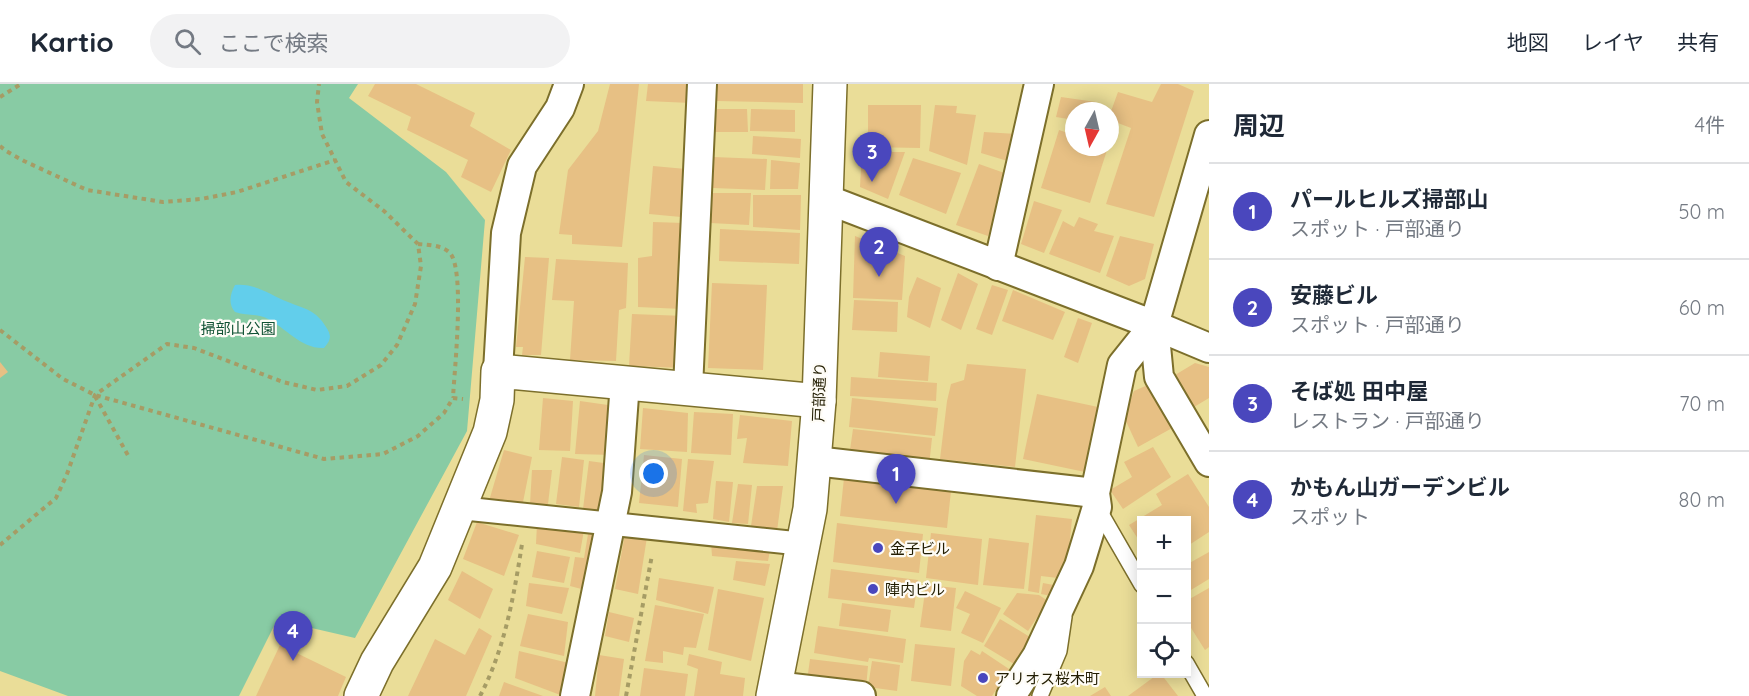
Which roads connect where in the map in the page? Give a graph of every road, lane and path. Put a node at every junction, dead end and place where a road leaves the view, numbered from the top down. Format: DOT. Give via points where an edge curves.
graph roads {
  1 [pos="21,84"];
  2 [pos="319,84"];
  3 [pos="569,84"];
  4 [pos="702,84"];
  5 [pos="830,84"];
  6 [pos="1039,84"];
  7 [pos="0,97"];
  8 [pos="1209,135"];
  9 [pos="0,146"];
  10 [pos="335,160"];
  11 [pos="826,199"];
  12 [pos="418,244"];
  13 [pos="998,266"];
  14 [pos="1154,325"];
  15 [pos="0,330"];
  16 [pos="1209,348"];
  17 [pos="625,382"];
  18 [pos="497,386"];
  19 [pos="688,388"];
  20 [pos="95,395"];
  21 [pos="453,398"];
  22 [pos="819,400"];
  23 [pos="130,459"];
  24 [pos="815,461"];
  25 [pos="1209,462"];
  26 [pos="1096,500"];
  27 [pos="460,508"];
  28 [pos="527,513"];
  29 [pos="611,523"];
  30 [pos="656,528"];
  31 [pos="804,544"];
  32 [pos="0,545"];
  33 [pos="1137,576"];
  34 [pos="1063,601"];
  35 [pos="1191,672"];
  36 [pos="774,691"];
  37 [pos="361,696"];
  38 [pos="480,696"];
  39 [pos="575,696"];
  40 [pos="626,696"];
  41 [pos="861,696"];
  42 [pos="1011,696"];
  43 [pos="1040,696"];
  44 [pos="1205,696"];
  1 -- 7 [label="path"];
  2 -- 10 [label="path" via="321,134"];
  3 -- 18 [label="street" via="560,108 522,166 506,233"];
  4 -- 19 [label="street"];
  5 -- 11 [label="street, 戸部通り"];
  6 -- 13 [label="street"];
  8 -- 14 [label="street"];
  9 -- 10 [label="path" via="87,190 163,202 237,192"];
  10 -- 12 [label="path" via="346,182"];
  11 -- 13 [label="street"];
  11 -- 22 [label="street, 戸部通り"];
  12 -- 20 [label="path" via="421,266 415,304 397,345 381,365 347,386 317,390 294,385 194,348 167,344"];
  12 -- 21 [label="path" via="450,252 454,258 459,296"];
  13 -- 14 [label="street"];
  14 -- 16 [label="street"];
  14 -- 25 [label="street" via="1159,377"];
  14 -- 26 [label="street" via="1122,365"];
  15 -- 20 [label="path" via="63,379"];
  17 -- 18 [label="street"];
  17 -- 19 [label="street"];
  17 -- 29 [label="street"];
  18 -- 21 [label="path"];
  18 -- 27 [label="street" via="490,432"];
  19 -- 22 [label="street"];
  20 -- 21 [label="path" via="324,459 383,454 418,436 444,413"];
  20 -- 23 [label="path"];
  20 -- 32 [label="path" via="56,498"];
  22 -- 24 [label="street, 戸部通り"];
  24 -- 26 [label="street"];
  24 -- 31 [label="street, 戸部通り"];
  26 -- 33 [label="lane"];
  26 -- 34 [label="street" via="1079,566"];
  27 -- 28 [label="street"];
  27 -- 37 [label="street" via="435,567 377,662"];
  28 -- 29 [label="street"];
  28 -- 38 [label="path" via="512,602"];
  29 -- 30 [label="street"];
  29 -- 39 [label="street"];
  30 -- 31 [label="street"];
  30 -- 40 [label="path"];
  31 -- 36 [label="street, 戸部通り"];
  34 -- 42 [label="street" via="1037,656"];
  34 -- 43 [label="lane" via="1059,651"];
  35 -- 44 [label="lane"];
  36 -- 41 [label="street"];
}
